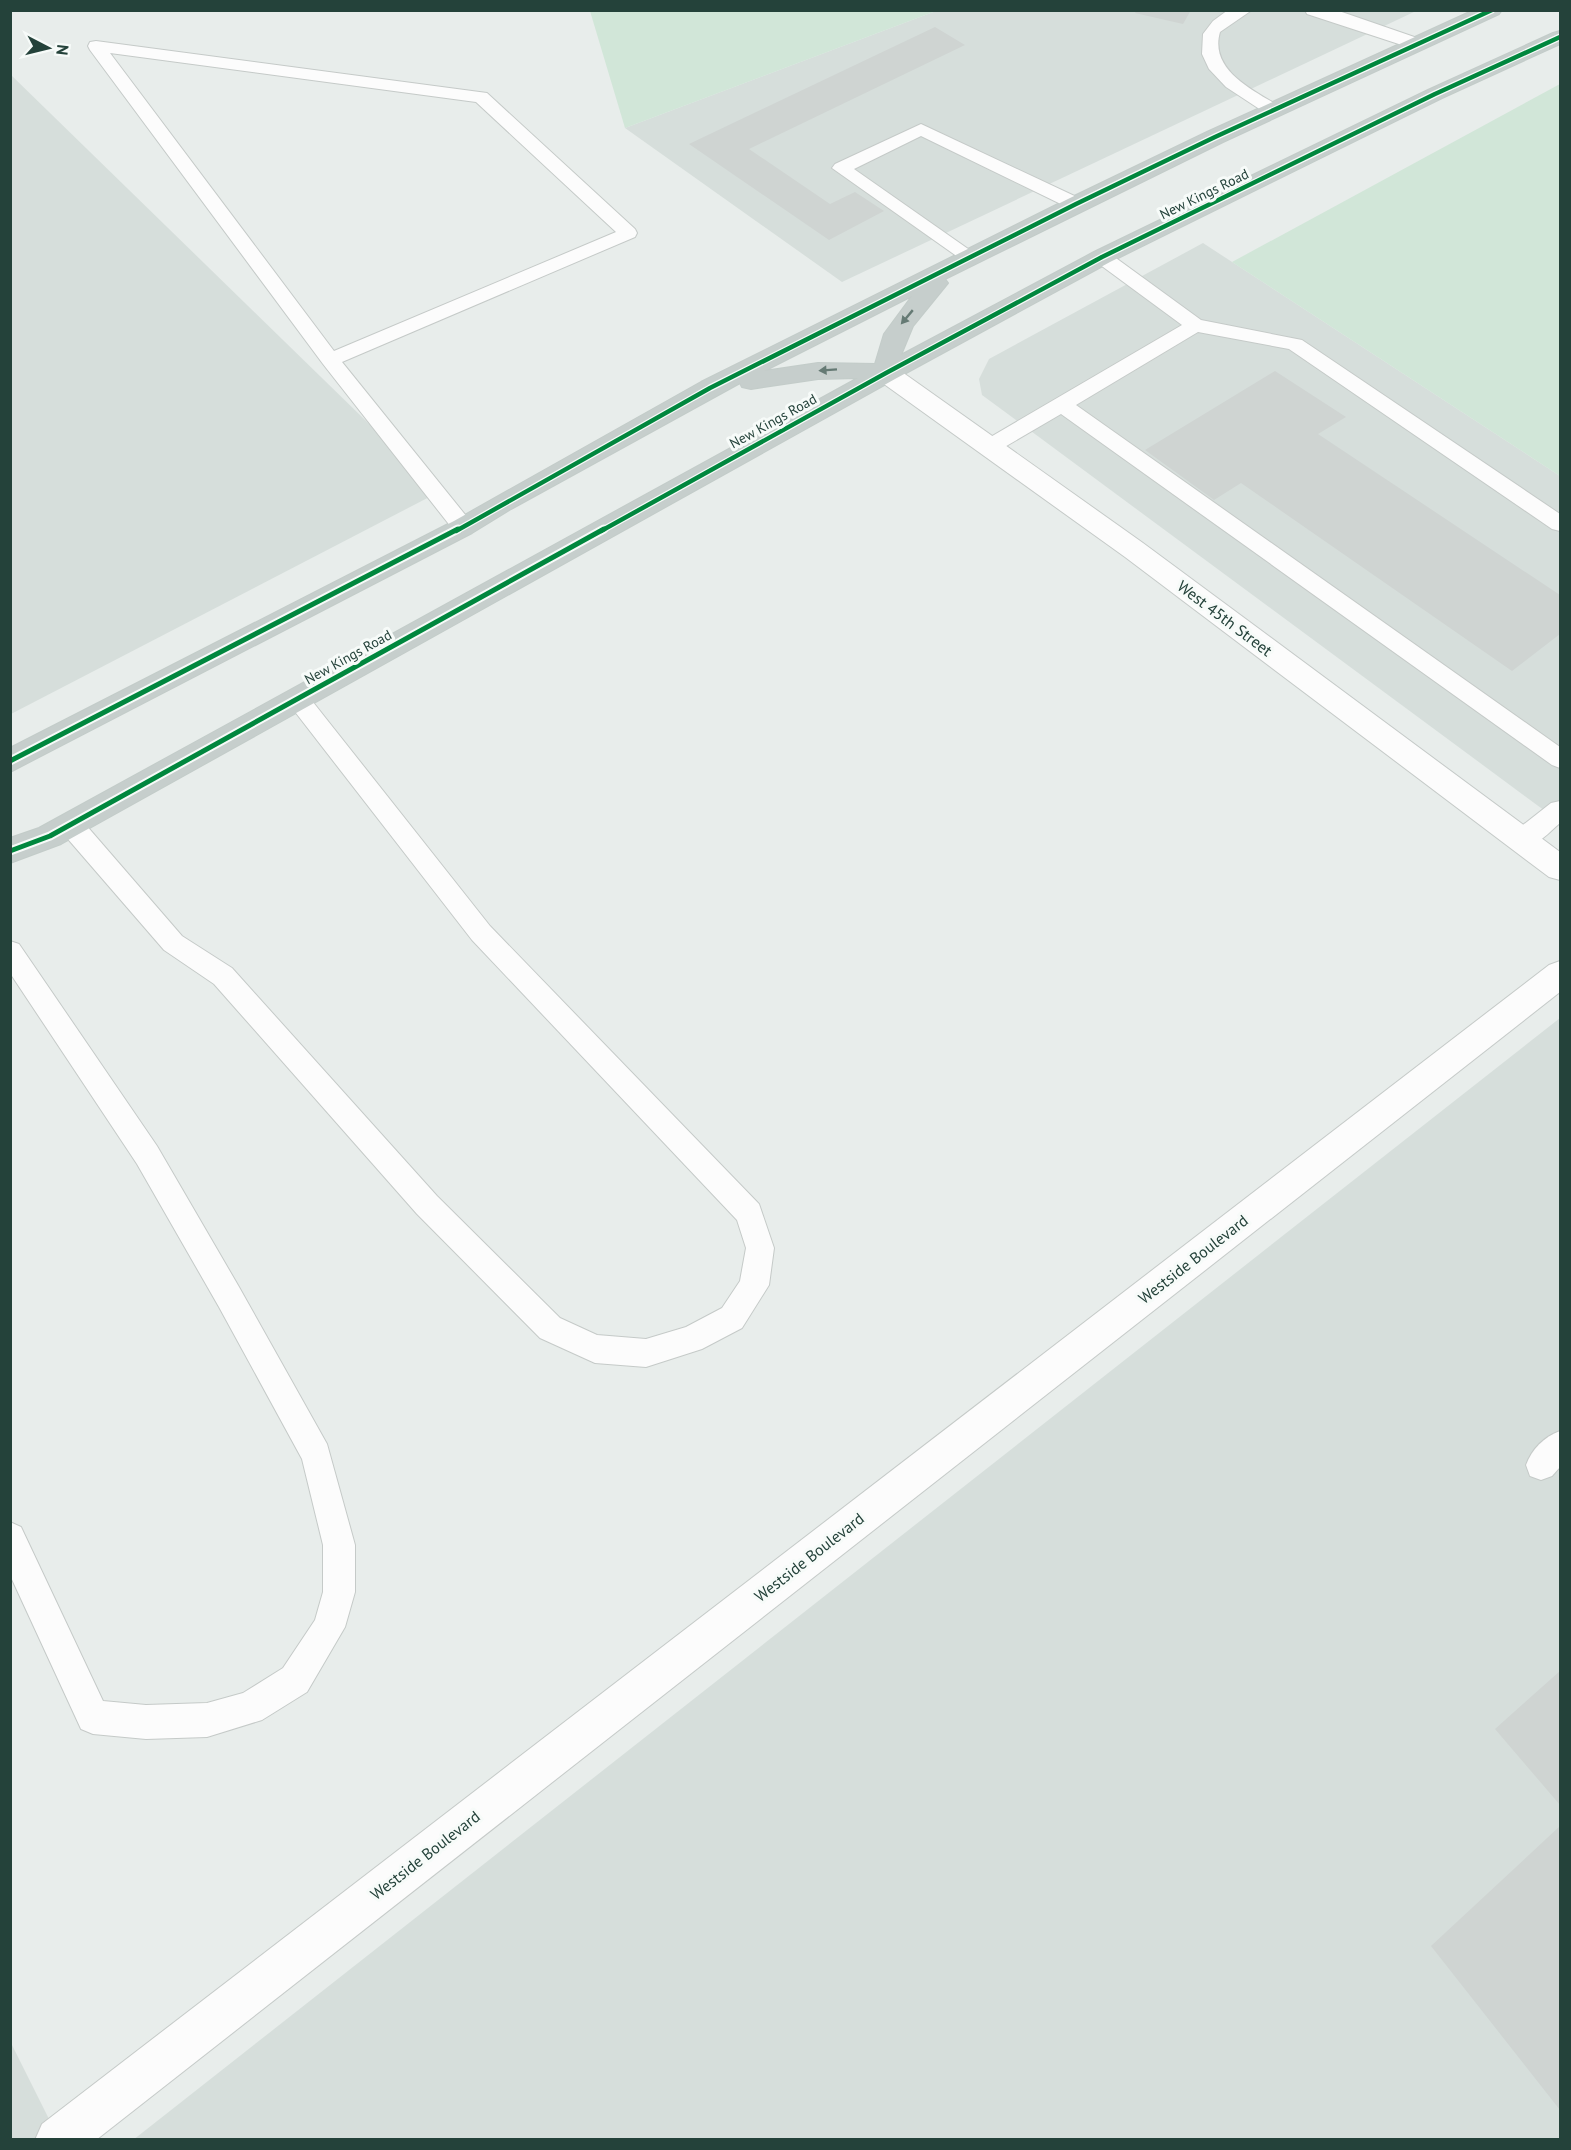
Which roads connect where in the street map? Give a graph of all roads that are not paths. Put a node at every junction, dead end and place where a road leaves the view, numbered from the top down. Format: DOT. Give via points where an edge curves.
graph roads {
  1 [pos="1244,10"];
  2 [pos="1313,10"];
  3 [pos="1492,10"];
  4 [pos="1560,37"];
  5 [pos="1417,44"];
  6 [pos="1274,110"];
  7 [pos="1076,204"];
  8 [pos="1102,257"];
  9 [pos="972,258"];
  10 [pos="945,273"];
  11 [pos="1195,325"];
  12 [pos="330,360"];
  13 [pos="886,372"];
  14 [pos="710,388"];
  15 [pos="1061,404"];
  16 [pos="989,447"];
  17 [pos="1560,524"];
  18 [pos="463,527"];
  19 [pos="297,698"];
  20 [pos="1560,759"];
  21 [pos="10,761"];
  22 [pos="1560,810"];
  23 [pos="70,824"];
  24 [pos="1523,839"];
  25 [pos="10,851"];
  26 [pos="1560,868"];
  27 [pos="10,951"];
  28 [pos="1560,974"];
  29 [pos="10,1538"];
  30 [pos="58,2139"];
  1 -- 6 [label="lane" via="1224,19 1212,31 1211,60 1224,75"];
  2 -- 5 [label="lane"];
  3 -- 5 [label="highway"];
  4 -- 8 [label="highway, New Kings Road"];
  5 -- 6 [label="highway"];
  6 -- 7 [label="highway"];
  7 -- 9 [label="highway"];
  7 -- 9 [label="lane" via="921,129 841,168"];
  8 -- 11 [label="lane"];
  8 -- 13 [label="highway, New Kings Road"];
  9 -- 10 [label="highway"];
  10 -- 13 [label="highway, one-way" via="899,327 888,350"];
  10 -- 14 [label="highway"];
  11 -- 15 [label="lane"];
  11 -- 17 [label="lane" via="1295,344"];
  12 -- 12 [label="lane" via="628,233 481,97 96,46"];
  12 -- 18 [label="lane"];
  13 -- 14 [label="highway, one-way" via="851,368 793,372"];
  13 -- 16 [label="street, West 45th Street"];
  13 -- 19 [label="highway, New Kings Road"];
  14 -- 18 [label="highway"];
  15 -- 16 [label="lane"];
  15 -- 20 [label="lane"];
  16 -- 24 [label="street, West 45th Street"];
  18 -- 21 [label="highway"];
  19 -- 23 [label="highway, New Kings Road"];
  19 -- 23 [label="lane" via="481,933 748,1213 760,1248 754,1285 732,1318 692,1339 646,1353 595,1348 550,1328 428,1205 223,976 173,943"];
  22 -- 24 [label="lane"];
  23 -- 25 [label="highway, New Kings Road"];
  24 -- 26 [label="street, West 45th Street"];
  27 -- 29 [label="lane" via="147,1155 316,1455 339,1545 339,1592 328,1627 295,1680 250,1708 207,1720 146,1722 93,1716"];
  28 -- 30 [label="street, Westside Boulevard"];
}
